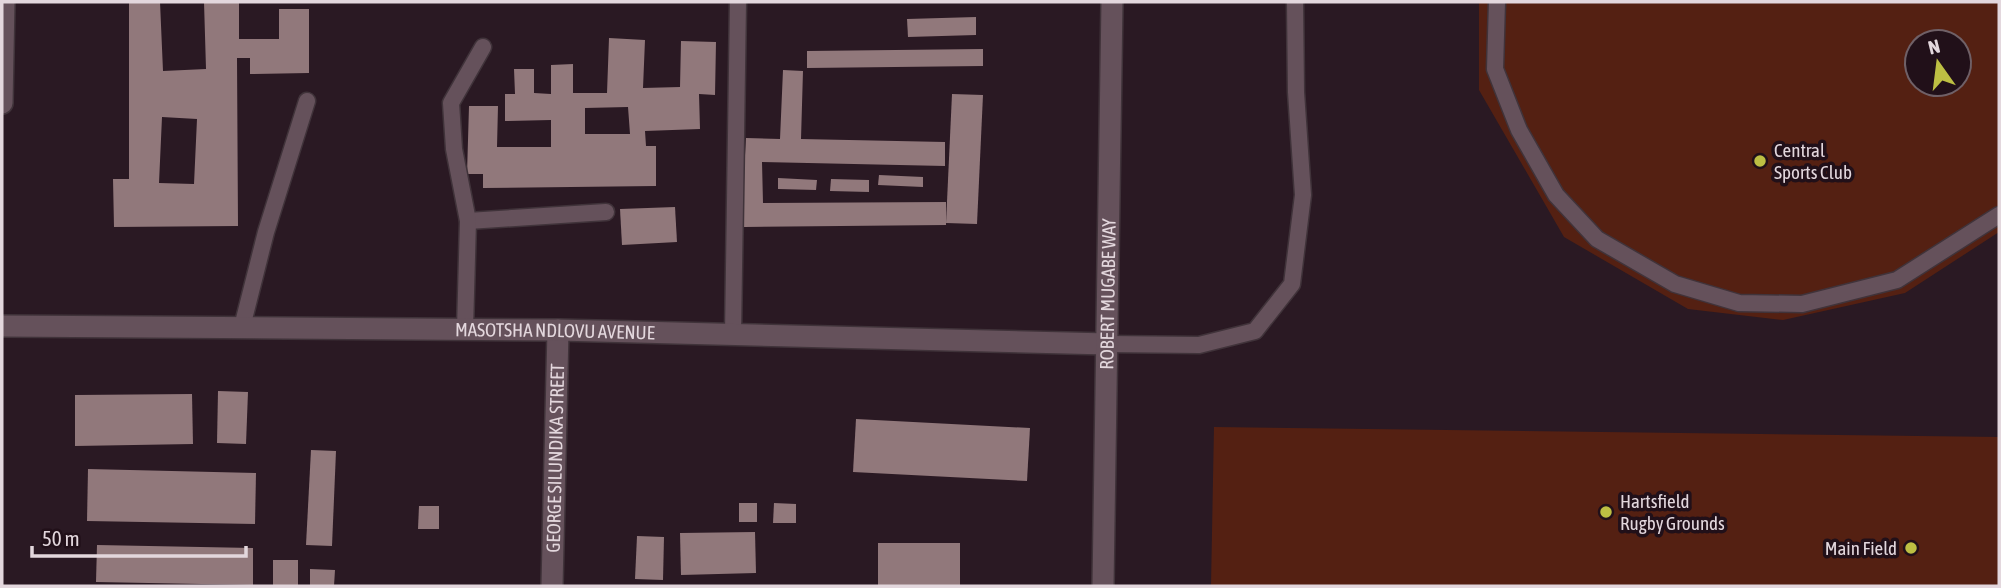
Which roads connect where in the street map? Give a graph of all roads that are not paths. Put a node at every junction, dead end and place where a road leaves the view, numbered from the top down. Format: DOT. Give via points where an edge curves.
graph roads {
  1 [pos="4,2"];
  2 [pos="738,2"];
  3 [pos="1112,2"];
  4 [pos="1295,2"];
  5 [pos="1497,2"];
  6 [pos="3,25"];
  7 [pos="483,47"];
  8 [pos="307,101"];
  9 [pos="2,103"];
  10 [pos="606,212"];
  11 [pos="1999,215"];
  12 [pos="468,221"];
  13 [pos="2,326"];
  14 [pos="242,327"];
  15 [pos="465,329"];
  16 [pos="558,330"];
  17 [pos="733,334"];
  18 [pos="1108,344"];
  19 [pos="552,586"];
  20 [pos="1103,586"];
  1 -- 6 [label="street"];
  2 -- 17 [label="lane"];
  3 -- 18 [label="street, ROBERT MUGABE WAY"];
  4 -- 18 [label="lane" via="1303,195 1292,284 1255,331 1199,345"];
  5 -- 11 [label="lane" via="1495,69 1519,130 1556,195 1597,239 1675,284 1739,303 1802,304 1897,280"];
  6 -- 9 [label="street"];
  7 -- 12 [label="lane" via="451,103 454,149"];
  8 -- 14 [label="lane" via="265,232"];
  10 -- 12 [label="lane"];
  12 -- 15 [label="lane"];
  13 -- 14 [label="street, MASOTSHA NDLOVU AVENUE"];
  14 -- 15 [label="street, MASOTSHA NDLOVU AVENUE"];
  15 -- 16 [label="street, MASOTSHA NDLOVU AVENUE"];
  16 -- 17 [label="street, MASOTSHA NDLOVU AVENUE"];
  16 -- 19 [label="street, GEORGE SILUNDIKA STREET"];
  17 -- 18 [label="street, MASOTSHA NDLOVU AVENUE"];
  18 -- 20 [label="street, ROBERT MUGABE WAY"];
}
